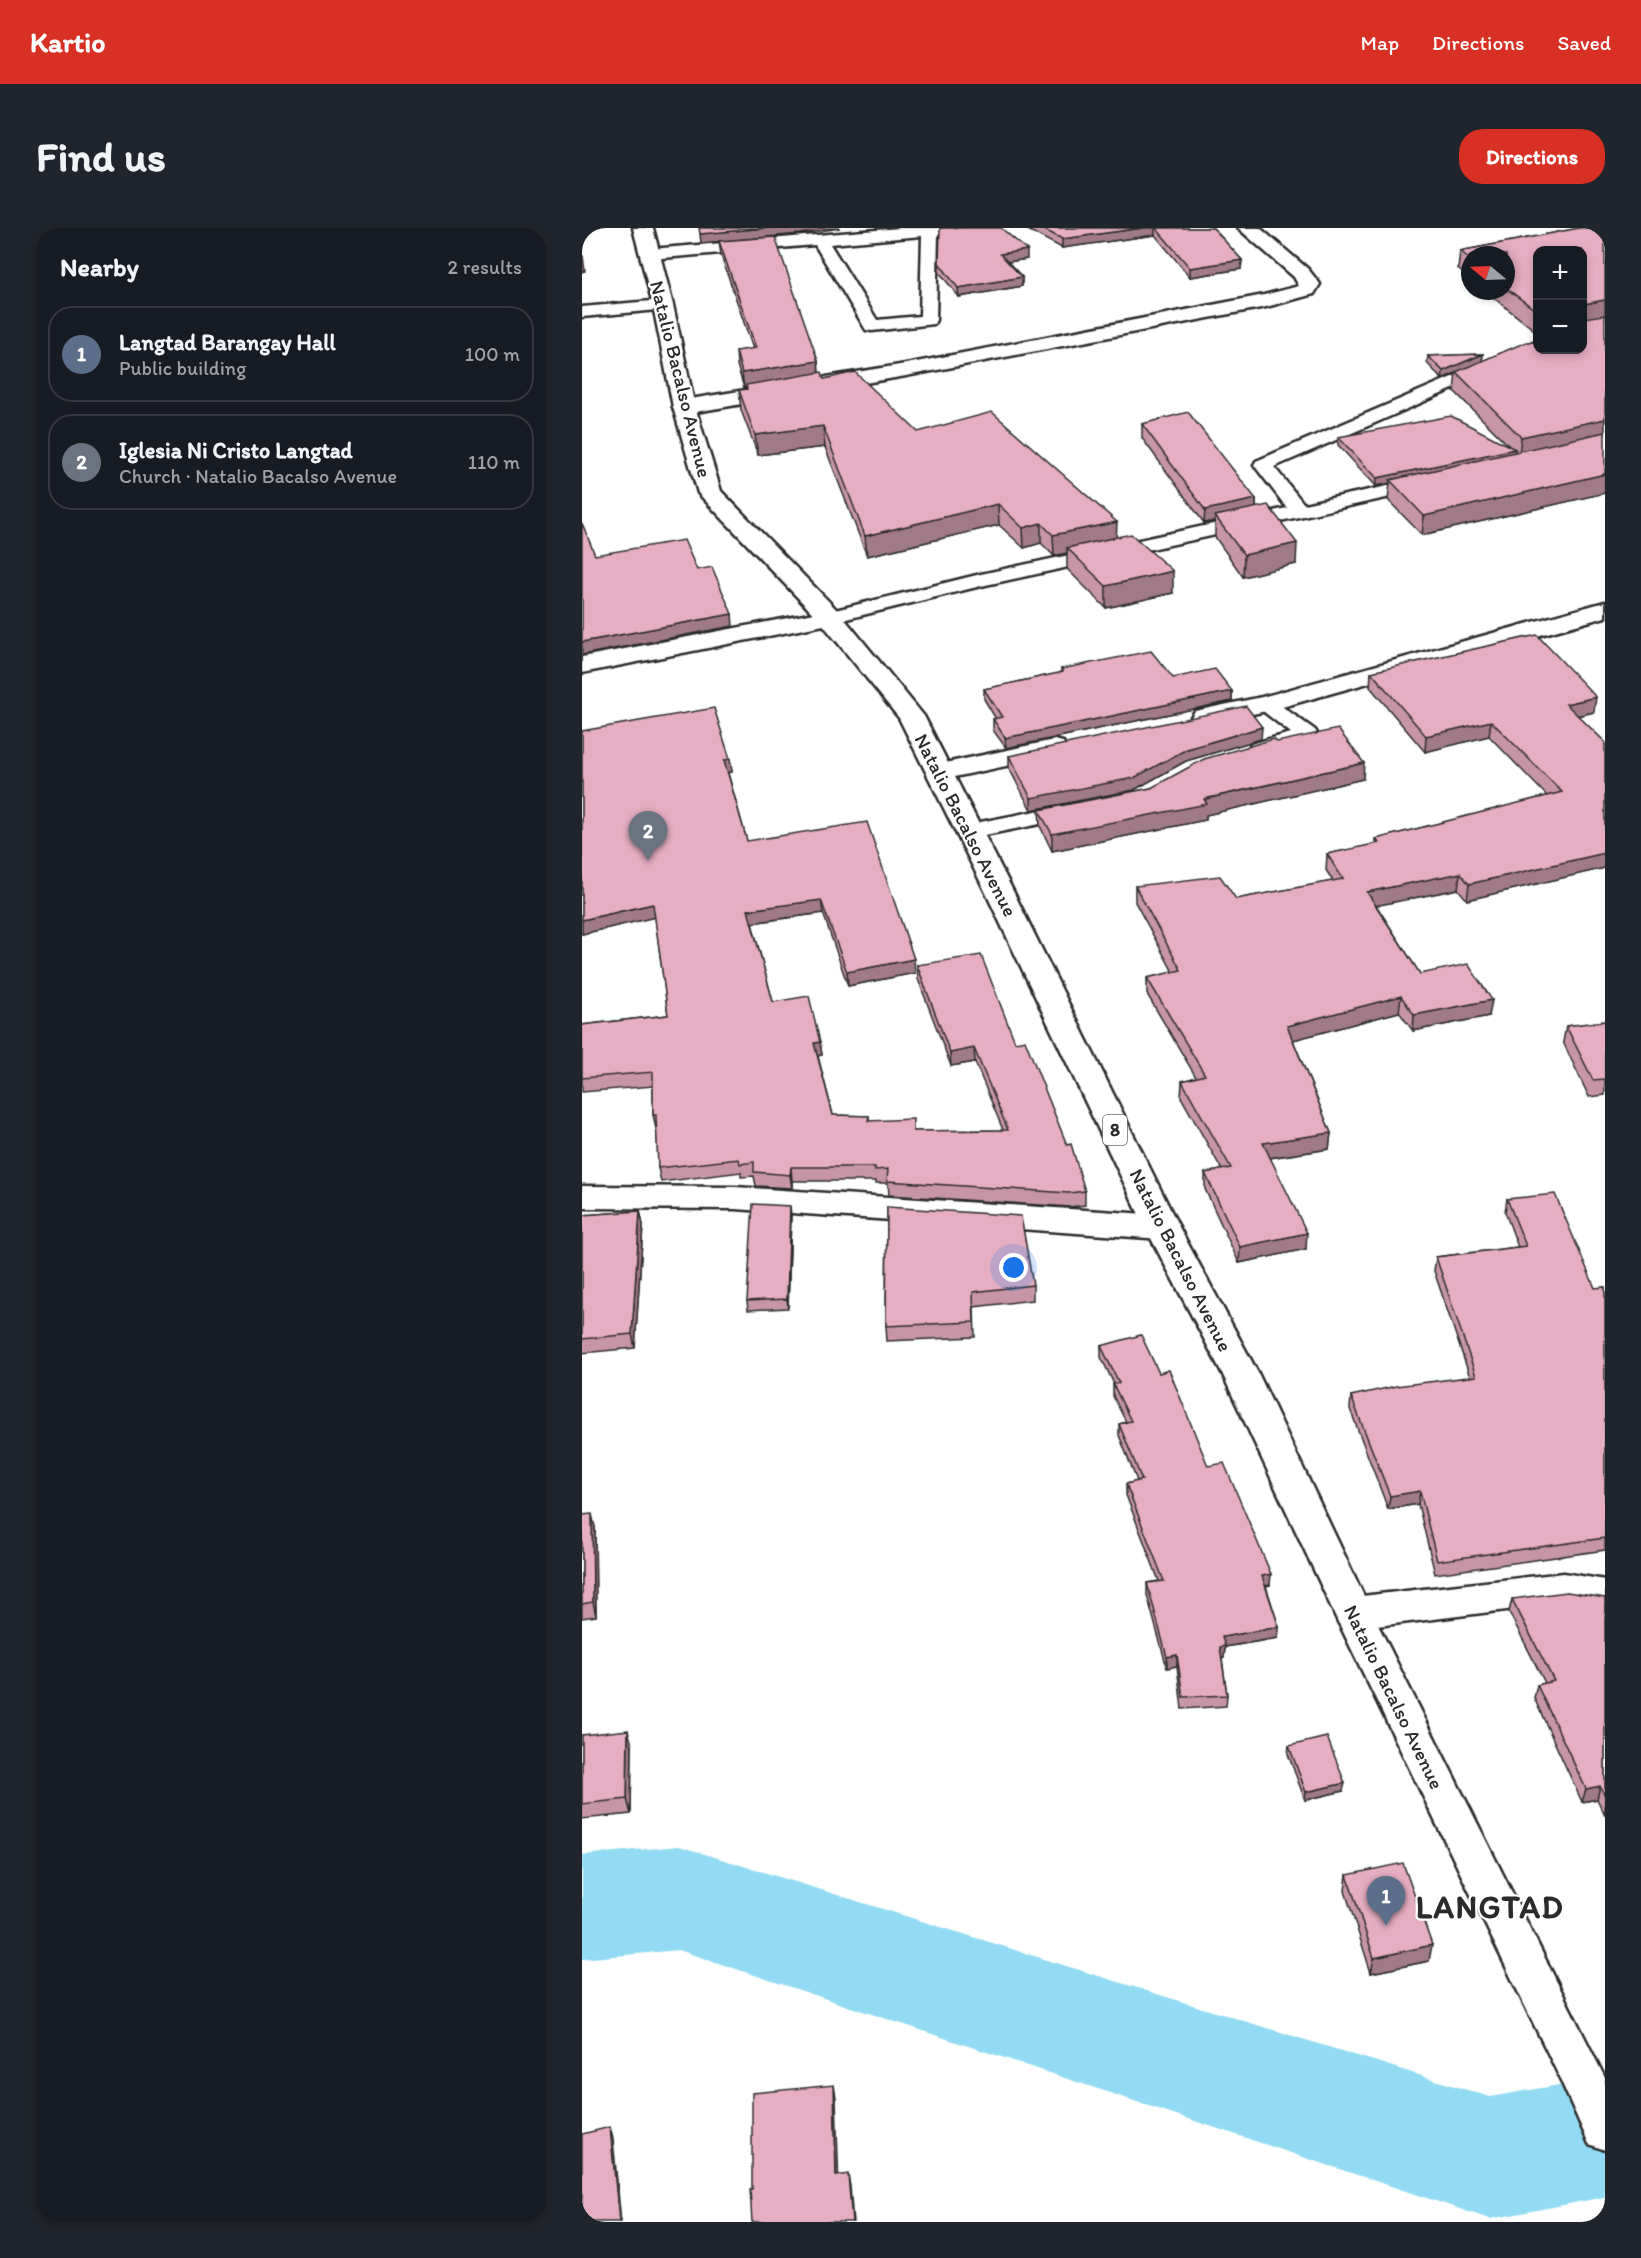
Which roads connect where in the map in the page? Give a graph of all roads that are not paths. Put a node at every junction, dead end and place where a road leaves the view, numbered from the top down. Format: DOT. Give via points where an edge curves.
graph roads {
  1 [pos="956,228"];
  2 [pos="1248,228"];
  3 [pos="930,231"];
  4 [pos="819,238"];
  5 [pos="647,241"];
  6 [pos="660,296"];
  7 [pos="582,298"];
  8 [pos="582,312"];
  9 [pos="1533,347"];
  10 [pos="684,407"];
  11 [pos="1447,480"];
  12 [pos="1300,512"];
  13 [pos="1605,609"];
  14 [pos="830,617"];
  15 [pos="582,665"];
  16 [pos="1266,704"];
  17 [pos="1184,721"];
  18 [pos="1079,743"];
  19 [pos="1236,756"];
  20 [pos="940,772"];
  21 [pos="1096,806"];
  22 [pos="970,831"];
  23 [pos="582,1197"];
  24 [pos="1162,1227"];
  25 [pos="1605,1595"];
  26 [pos="1353,1612"];
  27 [pos="1605,2128"];
  1 -- 3 [label="lane"];
  2 -- 10 [label="main road" via="1301,273 1310,285 1307,290 906,370"];
  3 -- 4 [label="lane"];
  3 -- 4 [label="lane" via="928,320 872,326"];
  4 -- 5 [label="lane"];
  5 -- 6 [label="main road, Natalio Bacalso Avenue / 8"];
  6 -- 7 [label="lane"];
  6 -- 8 [label="lane"];
  6 -- 10 [label="main road, Natalio Bacalso Avenue / 8"];
  9 -- 12 [label="lane" via="1263,465"];
  10 -- 14 [label="main road, Natalio Bacalso Avenue / 8" via="710,493"];
  11 -- 12 [label="lane"];
  12 -- 14 [label="lane" via="981,580"];
  13 -- 16 [label="main road"];
  14 -- 15 [label="main road"];
  14 -- 20 [label="main road, Natalio Bacalso Avenue / 8" via="911,716"];
  16 -- 17 [label="main road"];
  16 -- 19 [label="lane" via="1307,735"];
  18 -- 20 [label="main road"];
  20 -- 22 [label="main road, Natalio Bacalso Avenue / 8"];
  21 -- 22 [label="lane"];
  22 -- 24 [label="main road, Natalio Bacalso Avenue / 8"];
  23 -- 24 [label="main road" via="735,1198"];
  24 -- 26 [label="main road, Natalio Bacalso Avenue / 8" via="1240,1373"];
  25 -- 26 [label="main road" via="1564,1588"];
  26 -- 27 [label="main road, Natalio Bacalso Avenue / 8"];
}
